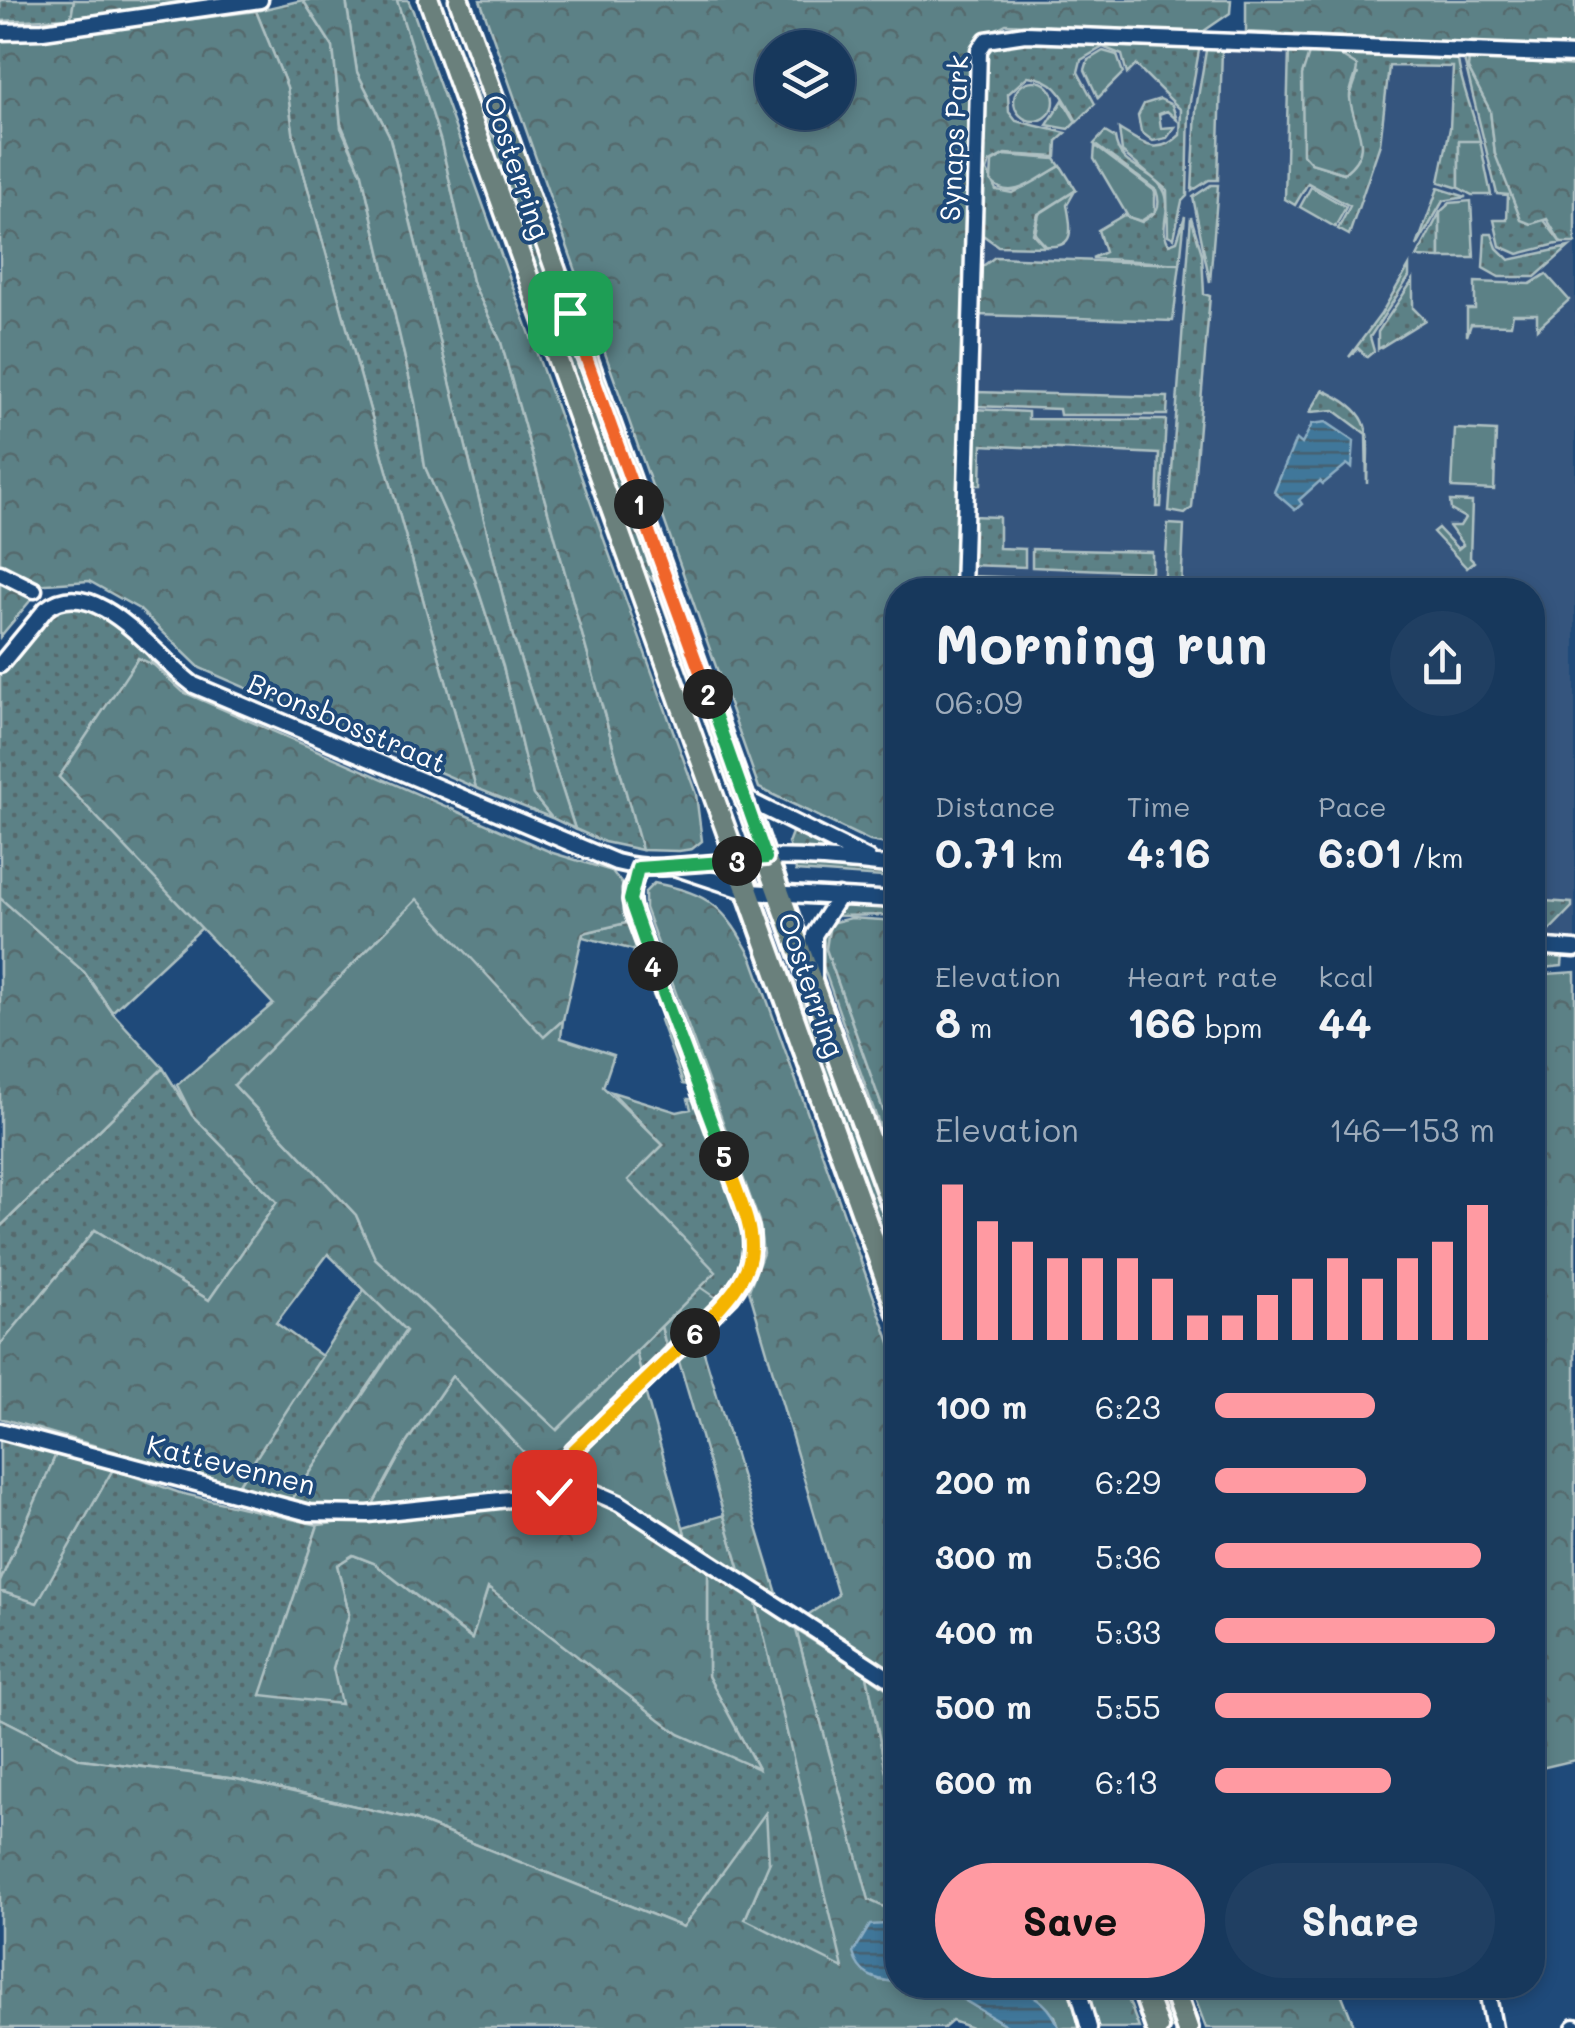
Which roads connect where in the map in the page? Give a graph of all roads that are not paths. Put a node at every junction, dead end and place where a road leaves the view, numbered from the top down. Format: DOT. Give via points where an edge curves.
graph roads {
  1 [pos="260,0"];
  2 [pos="429,0"];
  3 [pos="459,0"];
  4 [pos="0,32"];
  5 [pos="1575,55"];
  6 [pos="0,573"];
  7 [pos="962,578"];
  8 [pos="34,590"];
  9 [pos="0,665"];
  10 [pos="746,799"];
  11 [pos="738,861"];
  12 [pos="885,863"];
  13 [pos="768,864"];
  14 [pos="885,865"];
  15 [pos="638,868"];
  16 [pos="677,868"];
  17 [pos="749,892"];
  18 [pos="780,894"];
  19 [pos="839,896"];
  20 [pos="885,899"];
  21 [pos="1545,947"];
  22 [pos="1575,950"];
  23 [pos="814,987"];
  24 [pos="885,1184"];
  25 [pos="885,1275"];
  26 [pos="0,1431"];
  27 [pos="571,1482"];
  28 [pos="885,1676"];
  29 [pos="1081,1998"];
  30 [pos="1147,1998"];
  31 [pos="1177,1998"];
  32 [pos="1488,1998"];
  33 [pos="1089,2028"];
  34 [pos="1157,2028"];
  35 [pos="1187,2028"];
  36 [pos="1494,2028"];
  1 -- 4 [label="street"];
  2 -- 11 [label="main road, Oosterring"];
  3 -- 10 [label="main road, Oosterring"];
  5 -- 7 [label="street, Synaps Park" via="1024,34 986,40 978,68"];
  6 -- 8 [label="street"];
  9 -- 15 [label="street, Bronsbosstraat" via="55,602 83,599 127,622 194,685 547,836"];
  10 -- 12 [label="street"];
  10 -- 13 [label="main road, Oosterring"];
  11 -- 13 [label="street"];
  11 -- 16 [label="street"];
  11 -- 17 [label="highway, Oosterring"];
  13 -- 14 [label="street"];
  13 -- 18 [label="highway, Oosterring"];
  15 -- 16 [label="street"];
  15 -- 27 [label="street" via="632,910 754,1250 731,1296 573,1451 566,1466"];
  16 -- 17 [label="street"];
  17 -- 18 [label="street"];
  17 -- 25 [label="highway, Oosterring"];
  18 -- 19 [label="street"];
  18 -- 23 [label="highway, Oosterring"];
  19 -- 20 [label="street"];
  19 -- 23 [label="street, Oosterring" via="814,935"];
  21 -- 22 [label="street"];
  23 -- 24 [label="highway, Oosterring"];
  26 -- 27 [label="street, Kattevennen" via="309,1513 516,1499 546,1495"];
  27 -- 28 [label="street" via="619,1503"];
  29 -- 33 [label="street"];
  30 -- 34 [label="highway"];
  31 -- 35 [label="highway"];
  32 -- 36 [label="street"];
}
